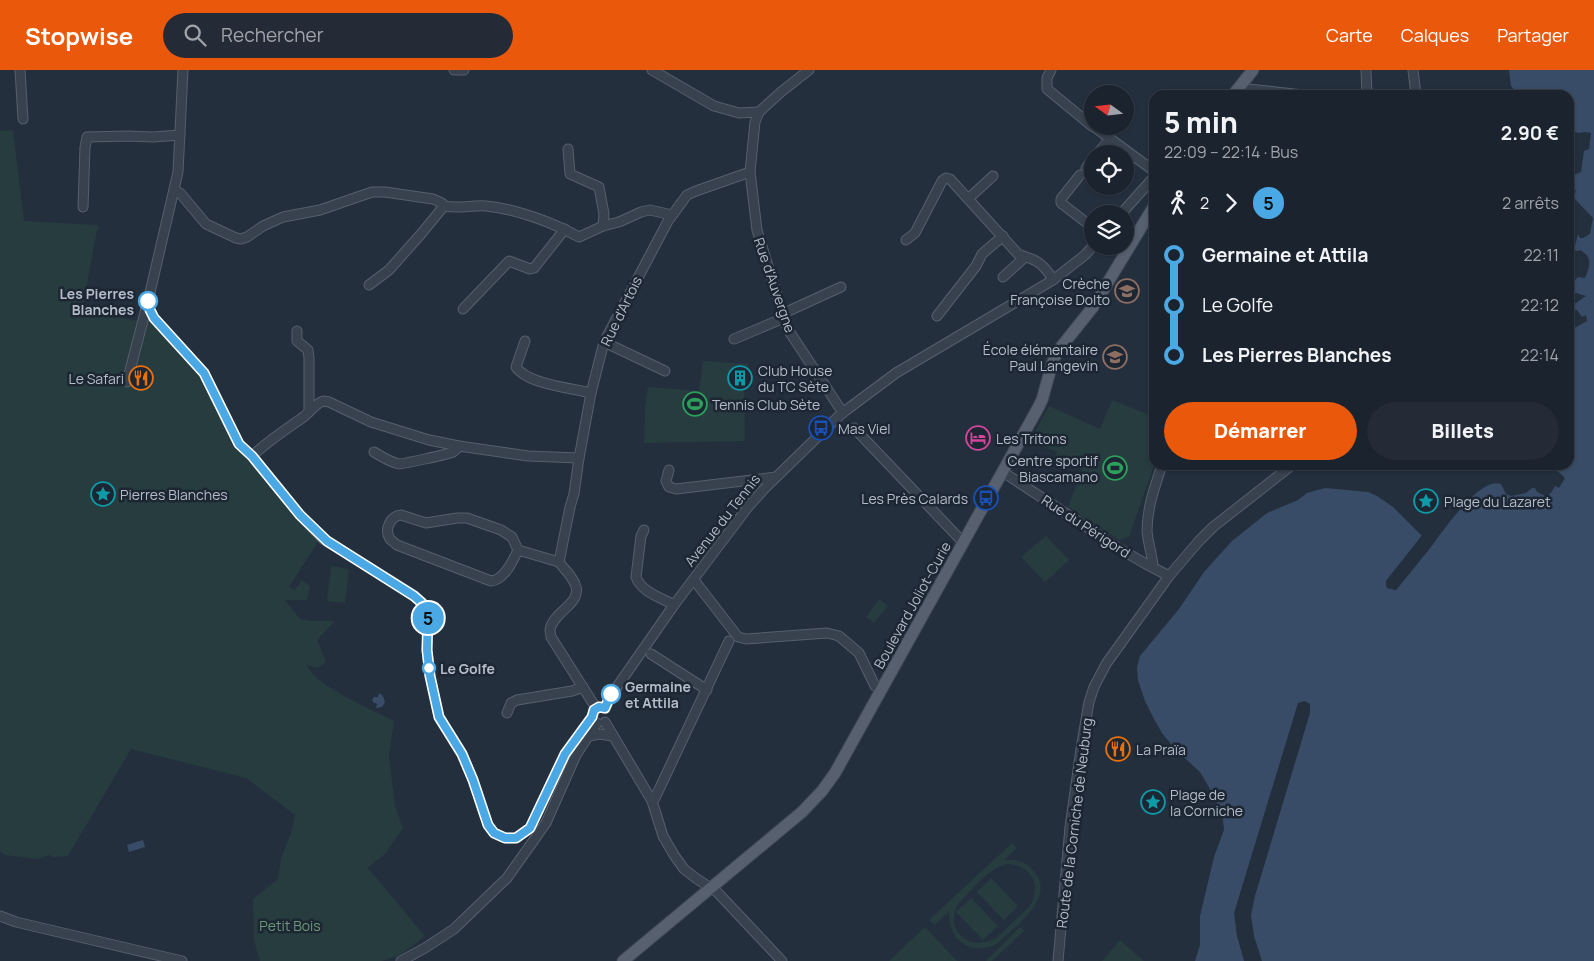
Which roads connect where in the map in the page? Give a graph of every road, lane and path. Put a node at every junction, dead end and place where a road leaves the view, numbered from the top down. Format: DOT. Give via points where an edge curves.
graph roads {
  1 [pos="20,70"];
  2 [pos="183,70"];
  3 [pos="454,70"];
  4 [pos="464,70"];
  5 [pos="652,70"];
  6 [pos="669,70"];
  7 [pos="810,70"];
  8 [pos="1051,70"];
  9 [pos="1250,70"];
  10 [pos="1253,70"];
  11 [pos="1366,70"];
  12 [pos="1414,70"];
  13 [pos="672,80"];
  14 [pos="1239,83"];
  15 [pos="1276,90"];
  16 [pos="1366,90"];
  17 [pos="1416,90"];
  18 [pos="759,112"];
  19 [pos="23,119"];
  20 [pos="1084,119"];
  21 [pos="180,135"];
  22 [pos="1105,135"];
  23 [pos="1110,139"];
  24 [pos="1105,145"];
  25 [pos="568,149"];
  26 [pos="1149,167"];
  27 [pos="1084,170"];
  28 [pos="750,172"];
  29 [pos="993,176"];
  30 [pos="1149,183"];
  31 [pos="175,190"];
  32 [pos="971,195"];
  33 [pos="1129,205"];
  34 [pos="444,206"];
  35 [pos="83,207"];
  36 [pos="1149,214"];
  37 [pos="672,215"];
  38 [pos="1084,221"];
  39 [pos="603,226"];
  40 [pos="565,229"];
  41 [pos="1003,236"];
  42 [pos="906,240"];
  43 [pos="1085,255"];
  44 [pos="1024,258"];
  45 [pos="1003,277"];
  46 [pos="1053,280"];
  47 [pos="369,285"];
  48 [pos="841,287"];
  49 [pos="148,301"];
  50 [pos="463,309"];
  51 [pos="783,316"];
  52 [pos="937,316"];
  53 [pos="297,331"];
  54 [pos="734,339"];
  55 [pos="525,341"];
  56 [pos="604,342"];
  57 [pos="665,371"];
  58 [pos="127,382"];
  59 [pos="591,393"];
  60 [pos="308,412"];
  61 [pos="843,413"];
  62 [pos="854,428"];
  63 [pos="459,446"];
  64 [pos="374,452"];
  65 [pos="252,456"];
  66 [pos="579,458"];
  67 [pos="669,470"];
  68 [pos="1160,470"];
  69 [pos="1286,470"];
  70 [pos="1004,472"];
  71 [pos="776,477"];
  72 [pos="644,530"];
  73 [pos="964,542"];
  74 [pos="518,550"];
  75 [pos="559,562"];
  76 [pos="1153,566"];
  77 [pos="1170,576"];
  78 [pos="694,580"];
  79 [pos="674,605"];
  80 [pos="730,641"];
  81 [pos="651,654"];
  82 [pos="583,687"];
  83 [pos="707,690"];
  84 [pos="882,690"];
  85 [pos="601,708"];
  86 [pos="506,713"];
  87 [pos="598,721"];
  88 [pos="589,736"];
  89 [pos="613,736"];
  90 [pos="652,801"];
  91 [pos="712,887"];
  92 [pos="1,916"];
  93 [pos="182,961"];
  94 [pos="401,961"];
  95 [pos="623,961"];
  96 [pos="782,961"];
  97 [pos="1058,961"];
  1 -- 19 [label="street"];
  2 -- 21 [label="street"];
  3 -- 4 [label="street"];
  5 -- 13 [label="street"];
  6 -- 13 [label="street"];
  7 -- 18 [label="street"];
  8 -- 20 [label="street" via="1046,78 1047,89"];
  9 -- 14 [label="street"];
  10 -- 14 [label="main road"];
  11 -- 16 [label="street"];
  12 -- 17 [label="street"];
  13 -- 18 [label="street" via="714,106 740,113"];
  14 -- 15 [label="street"];
  18 -- 28 [label="street, Rue d'Auvergne"];
  21 -- 31 [label="street"];
  21 -- 35 [label="street" via="87,137"];
  22 -- 23 [label="street"];
  23 -- 24 [label="street"];
  23 -- 26 [label="street"];
  25 -- 39 [label="street" via="570,174 599,187"];
  27 -- 38 [label="street" via="1061,199 1061,203"];
  28 -- 37 [label="street, Rue d'Artois" via="696,190 687,195"];
  28 -- 51 [label="street, Rue d'Auvergne" via="757,230"];
  29 -- 32 [label="street"];
  30 -- 33 [label="street"];
  31 -- 34 [label="street" via="206,224 241,239 283,217 320,210 372,192 433,199"];
  31 -- 49 [label="street"];
  32 -- 41 [label="street"];
  32 -- 42 [label="street" via="946,178 915,233"];
  34 -- 40 [label="street" via="486,206 523,213"];
  34 -- 47 [label="street" via="389,270"];
  36 -- 70 [label="main road, Boulevard Joliot-Curie" via="1093,307 1057,352 1042,400"];
  37 -- 39 [label="street" via="650,210"];
  37 -- 56 [label="street, Rue d'Artois"];
  39 -- 40 [label="street" via="578,236"];
  40 -- 50 [label="street" via="534,268 509,261"];
  41 -- 44 [label="street"];
  41 -- 52 [label="street" via="982,254"];
  43 -- 46 [label="street, Avenue du Tennis"];
  44 -- 45 [label="street"];
  44 -- 46 [label="street" via="1042,265"];
  46 -- 61 [label="street, Avenue du Tennis" via="896,372"];
  48 -- 51 [label="street"];
  49 -- 58 [label="street"];
  49 -- 65 [label="street" via="154,318 204,373 239,444"];
  51 -- 54 [label="street"];
  51 -- 61 [label="street, Rue d'Auvergne" via="794,340"];
  53 -- 60 [label="street" via="297,341 308,350"];
  55 -- 59 [label="street" via="516,367 520,372 538,381"];
  56 -- 57 [label="street"];
  56 -- 59 [label="street, Rue d'Artois"];
  59 -- 66 [label="street, Rue d'Artois"];
  60 -- 63 [label="street" via="323,401 329,402 371,422"];
  60 -- 65 [label="street"];
  61 -- 71 [label="street, Avenue du Tennis"];
  62 -- 73 [label="street"];
  63 -- 64 [label="street" via="444,455 407,464"];
  63 -- 66 [label="street" via="528,456"];
  65 -- 87 [label="street" via="323,539 422,603 428,613 427,650 439,717 462,754 488,825 494,833 516,838 530,828 565,754"];
  66 -- 75 [label="street, Rue d'Artois"];
  67 -- 71 [label="street" via="666,481 676,489"];
  68 -- 76 [label="street" via="1147,529"];
  69 -- 77 [label="street, Route de la Corniche de Neuburg" via="1213,527"];
  70 -- 73 [label="main road, Boulevard Joliot-Curie"];
  70 -- 76 [label="street, Rue du Périgord" via="1120,549"];
  71 -- 78 [label="street, Avenue du Tennis" via="748,507"];
  72 -- 79 [label="street" via="636,577 638,583"];
  73 -- 84 [label="main road, Boulevard Joliot-Curie"];
  74 -- 74 [label="street" via="512,537 501,530 467,518 426,523 397,515 389,525 388,534 397,545 491,581 501,578"];
  74 -- 75 [label="street"];
  75 -- 82 [label="street" via="577,590 576,596 554,621 551,637"];
  76 -- 77 [label="street, Rue du Périgord"];
  77 -- 97 [label="street, Route de la Corniche de Neuburg" via="1106,664 1089,702 1070,827"];
  78 -- 79 [label="street, Avenue du Tennis"];
  78 -- 84 [label="street" via="738,637 827,633 839,636 860,653 875,686"];
  79 -- 85 [label="street, Avenue du Tennis"];
  80 -- 83 [label="street"];
  81 -- 83 [label="street"];
  82 -- 85 [label="street"];
  82 -- 86 [label="street" via="517,700 511,703"];
  83 -- 90 [label="street"];
  84 -- 91 [label="main road, Boulevard Joliot-Curie" via="822,791 802,812"];
  85 -- 87 [label="street, Avenue du Tennis" via="592,712"];
  85 -- 87 [label="street" via="609,714 608,719"];
  87 -- 88 [label="street"];
  87 -- 89 [label="street"];
  88 -- 89 [label="street"];
  88 -- 94 [label="street" via="576,755 546,823 507,878 454,928"];
  89 -- 90 [label="street"];
  90 -- 91 [label="street" via="663,836 674,855 697,879"];
  91 -- 95 [label="main road, Boulevard Joliot-Curie"];
  91 -- 96 [label="street"];
  92 -- 93 [label="street" via="75,937"];
}
